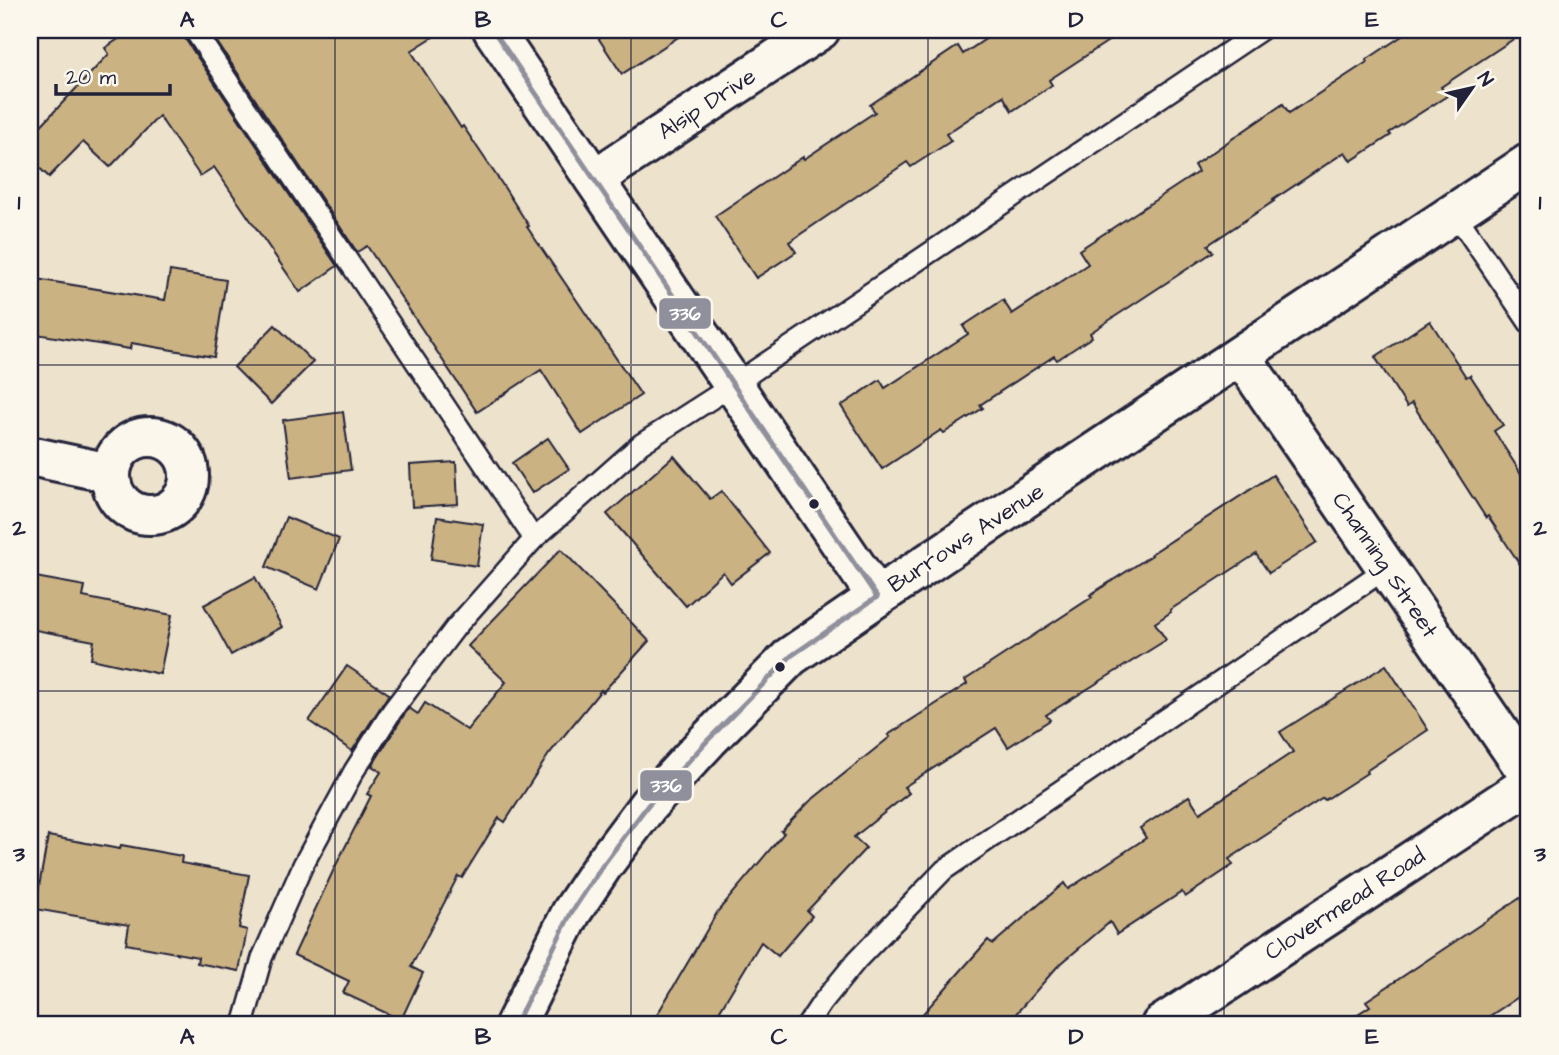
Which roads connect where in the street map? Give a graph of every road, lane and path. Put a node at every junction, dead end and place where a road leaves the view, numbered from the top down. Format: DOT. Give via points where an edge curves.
graph roads {
  1 [pos="194,30"];
  2 [pos="493,30"];
  3 [pos="820,30"];
  4 [pos="1261,30"];
  5 [pos="1529,163"];
  6 [pos="594,179"];
  7 [pos="1455,213"];
  8 [pos="1529,323"];
  9 [pos="1241,356"];
  10 [pos="733,385"];
  11 [pos="30,456"];
  12 [pos="110,473"];
  13 [pos="534,539"];
  14 [pos="1387,568"];
  15 [pos="877,597"];
  16 [pos="1529,775"];
  17 [pos="1529,784"];
  18 [pos="243,1025"];
  19 [pos="515,1025"];
  20 [pos="807,1025"];
  21 [pos="1161,1025"];
  1 -- 13 [label="lane"];
  2 -- 6 [label="street"];
  3 -- 6 [label="street, Alsip Drive"];
  4 -- 10 [label="lane"];
  5 -- 7 [label="street, Burrows Avenue"];
  6 -- 10 [label="street"];
  7 -- 8 [label="lane"];
  7 -- 9 [label="street, Burrows Avenue"];
  9 -- 14 [label="street, Channing Street"];
  9 -- 15 [label="street, Burrows Avenue"];
  10 -- 13 [label="lane" via="641,444"];
  10 -- 15 [label="street"];
  11 -- 12 [label="street"];
  13 -- 18 [label="lane" via="456,627 392,711 354,771 303,865 267,946"];
  14 -- 16 [label="street, Channing Street"];
  14 -- 20 [label="lane" via="944,870 857,960"];
  15 -- 19 [label="street, Burrows Avenue" via="791,656 648,805 571,913"];
  17 -- 21 [label="street, Clovermead Road"];
}
